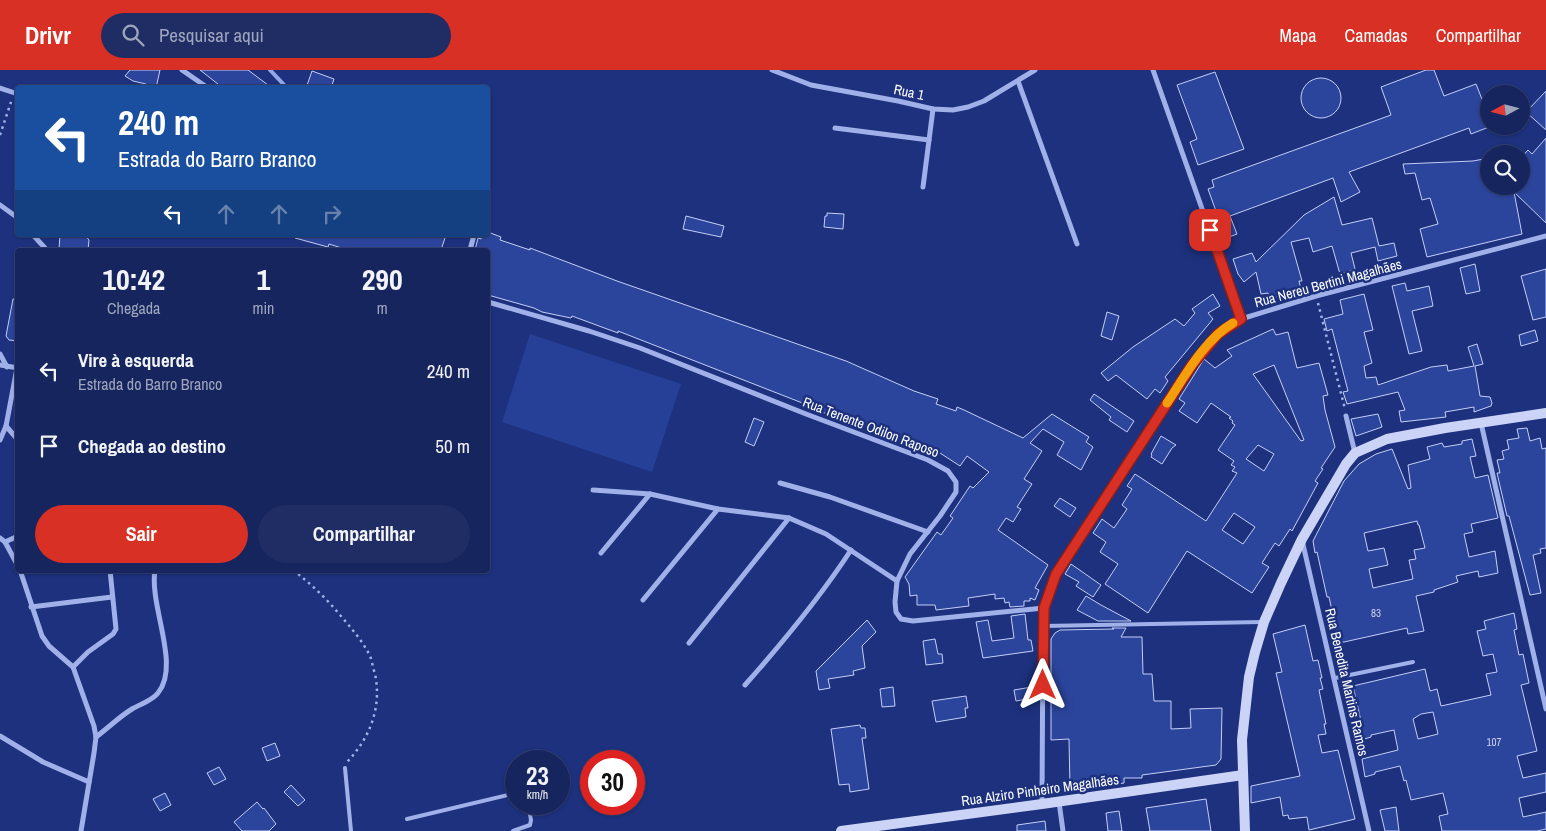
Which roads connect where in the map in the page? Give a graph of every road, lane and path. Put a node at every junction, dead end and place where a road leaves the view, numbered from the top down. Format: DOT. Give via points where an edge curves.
graph roads {
  1 [pos="182,70"];
  2 [pos="772,70"];
  3 [pos="1035,70"];
  4 [pos="1153,70"];
  5 [pos="1018,82"];
  6 [pos="204,85"];
  7 [pos="0,88"];
  8 [pos="15,93"];
  9 [pos="15,96"];
  10 [pos="933,109"];
  11 [pos="835,128"];
  12 [pos="0,135"];
  13 [pos="929,140"];
  14 [pos="923,187"];
  15 [pos="0,205"];
  16 [pos="15,216"];
  17 [pos="1546,236"];
  18 [pos="35,237"];
  19 [pos="1077,244"];
  20 [pos="45,248"];
  21 [pos="1316,296"];
  22 [pos="490,303"];
  23 [pos="1241,319"];
  24 [pos="0,354"];
  25 [pos="0,365"];
  26 [pos="7,367"];
  27 [pos="15,368"];
  28 [pos="15,379"];
  29 [pos="1546,413"];
  30 [pos="1346,416"];
  31 [pos="1481,422"];
  32 [pos="6,426"];
  33 [pos="15,436"];
  34 [pos="0,440"];
  35 [pos="1355,453"];
  36 [pos="780,483"];
  37 [pos="593,490"];
  38 [pos="650,494"];
  39 [pos="718,509"];
  40 [pos="789,518"];
  41 [pos="928,532"];
  42 [pos="15,537"];
  43 [pos="1302,539"];
  44 [pos="2,540"];
  45 [pos="852,550"];
  46 [pos="601,553"];
  47 [pos="15,561"];
  48 [pos="21,573"];
  49 [pos="110,573"];
  50 [pos="154,573"];
  51 [pos="297,573"];
  52 [pos="897,581"];
  53 [pos="112,597"];
  54 [pos="643,600"];
  55 [pos="32,607"];
  56 [pos="1044,608"];
  57 [pos="1264,622"];
  58 [pos="1043,626"];
  59 [pos="689,643"];
  60 [pos="1413,662"];
  61 [pos="73,667"];
  62 [pos="1335,678"];
  63 [pos="745,685"];
  64 [pos="1546,709"];
  65 [pos="0,736"];
  66 [pos="96,737"];
  67 [pos="345,768"];
  68 [pos="1243,775"];
  69 [pos="89,782"];
  70 [pos="505,796"];
  71 [pos="1059,802"];
  72 [pos="1042,804"];
  73 [pos="530,815"];
  74 [pos="407,819"];
  75 [pos="81,831"];
  76 [pos="351,831"];
  77 [pos="513,831"];
  78 [pos="841,831"];
  79 [pos="1063,831"];
  80 [pos="1245,831"];
  81 [pos="1369,831"];
  1 -- 6 [label="street"];
  2 -- 10 [label="street, Rua 1" via="812,85"];
  3 -- 5 [label="street, Rua 1"];
  4 -- 23 [label="street"];
  5 -- 10 [label="street, Rua 1" via="968,107"];
  5 -- 19 [label="street"];
  7 -- 8 [label="street"];
  9 -- 12 [label="path"];
  10 -- 13 [label="street"];
  11 -- 13 [label="street"];
  13 -- 14 [label="street"];
  15 -- 16 [label="street"];
  17 -- 21 [label="street, Rua Nereu Bertini Magalhães"];
  18 -- 20 [label="street"];
  21 -- 23 [label="street, Rua Nereu Bertini Magalhães"];
  21 -- 30 [label="path"];
  22 -- 41 [label="street, Rua Tenente Odilon Raposo" via="632,345 944,467 954,476 956,492"];
  23 -- 56 [label="street, Rua Nereu Bertini Magalhães" via="1218,334 1182,380 1056,574"];
  24 -- 26 [label="street"];
  25 -- 26 [label="street"];
  26 -- 27 [label="street"];
  28 -- 32 [label="street"];
  29 -- 31 [label="main road"];
  30 -- 35 [label="street"];
  31 -- 35 [label="main road" via="1387,439"];
  31 -- 64 [label="street"];
  32 -- 33 [label="street"];
  32 -- 34 [label="street"];
  35 -- 43 [label="main road"];
  36 -- 41 [label="street"];
  37 -- 38 [label="street"];
  38 -- 39 [label="street"];
  38 -- 46 [label="street"];
  39 -- 40 [label="street"];
  39 -- 54 [label="street"];
  40 -- 45 [label="street"];
  40 -- 59 [label="street"];
  41 -- 52 [label="street, Rua Tenente Odilon Raposo" via="910,554"];
  42 -- 44 [label="street"];
  43 -- 57 [label="main road"];
  43 -- 62 [label="street, Rua Benedita Martins Ramos"];
  44 -- 47 [label="street"];
  45 -- 52 [label="street"];
  45 -- 63 [label="street" via="801,621"];
  48 -- 55 [label="street"];
  49 -- 53 [label="street"];
  50 -- 66 [label="street" via="154,597 166,652 164,680 159,693 131,709"];
  51 -- 67 [label="path" via="320,592 360,638 371,658 377,684 372,725"];
  52 -- 56 [label="street, Rua Tenente Odilon Raposo" via="896,612 906,621"];
  53 -- 55 [label="street"];
  53 -- 61 [label="street" via="116,625 113,634"];
  55 -- 61 [label="street" via="42,636"];
  56 -- 58 [label="street, Rua Nereu Bertini Magalhães"];
  57 -- 58 [label="lane"];
  57 -- 68 [label="main road" via="1246,700"];
  58 -- 72 [label="street, Rua Nereu Bertini Magalhães"];
  60 -- 62 [label="lane"];
  61 -- 66 [label="street"];
  62 -- 81 [label="street, Rua Benedita Martins Ramos"];
  65 -- 69 [label="street" via="43,762"];
  66 -- 69 [label="street"];
  67 -- 76 [label="lane"];
  68 -- 71 [label="main road, Rua Alziro Pinheiro Magalhães"];
  68 -- 80 [label="main road"];
  69 -- 75 [label="street"];
  70 -- 74 [label="lane"];
  71 -- 72 [label="main road, Rua Alziro Pinheiro Magalhães"];
  71 -- 79 [label="street"];
  72 -- 78 [label="main road, Rua Alziro Pinheiro Magalhães"];
  73 -- 77 [label="lane" via="530,825"];
}
